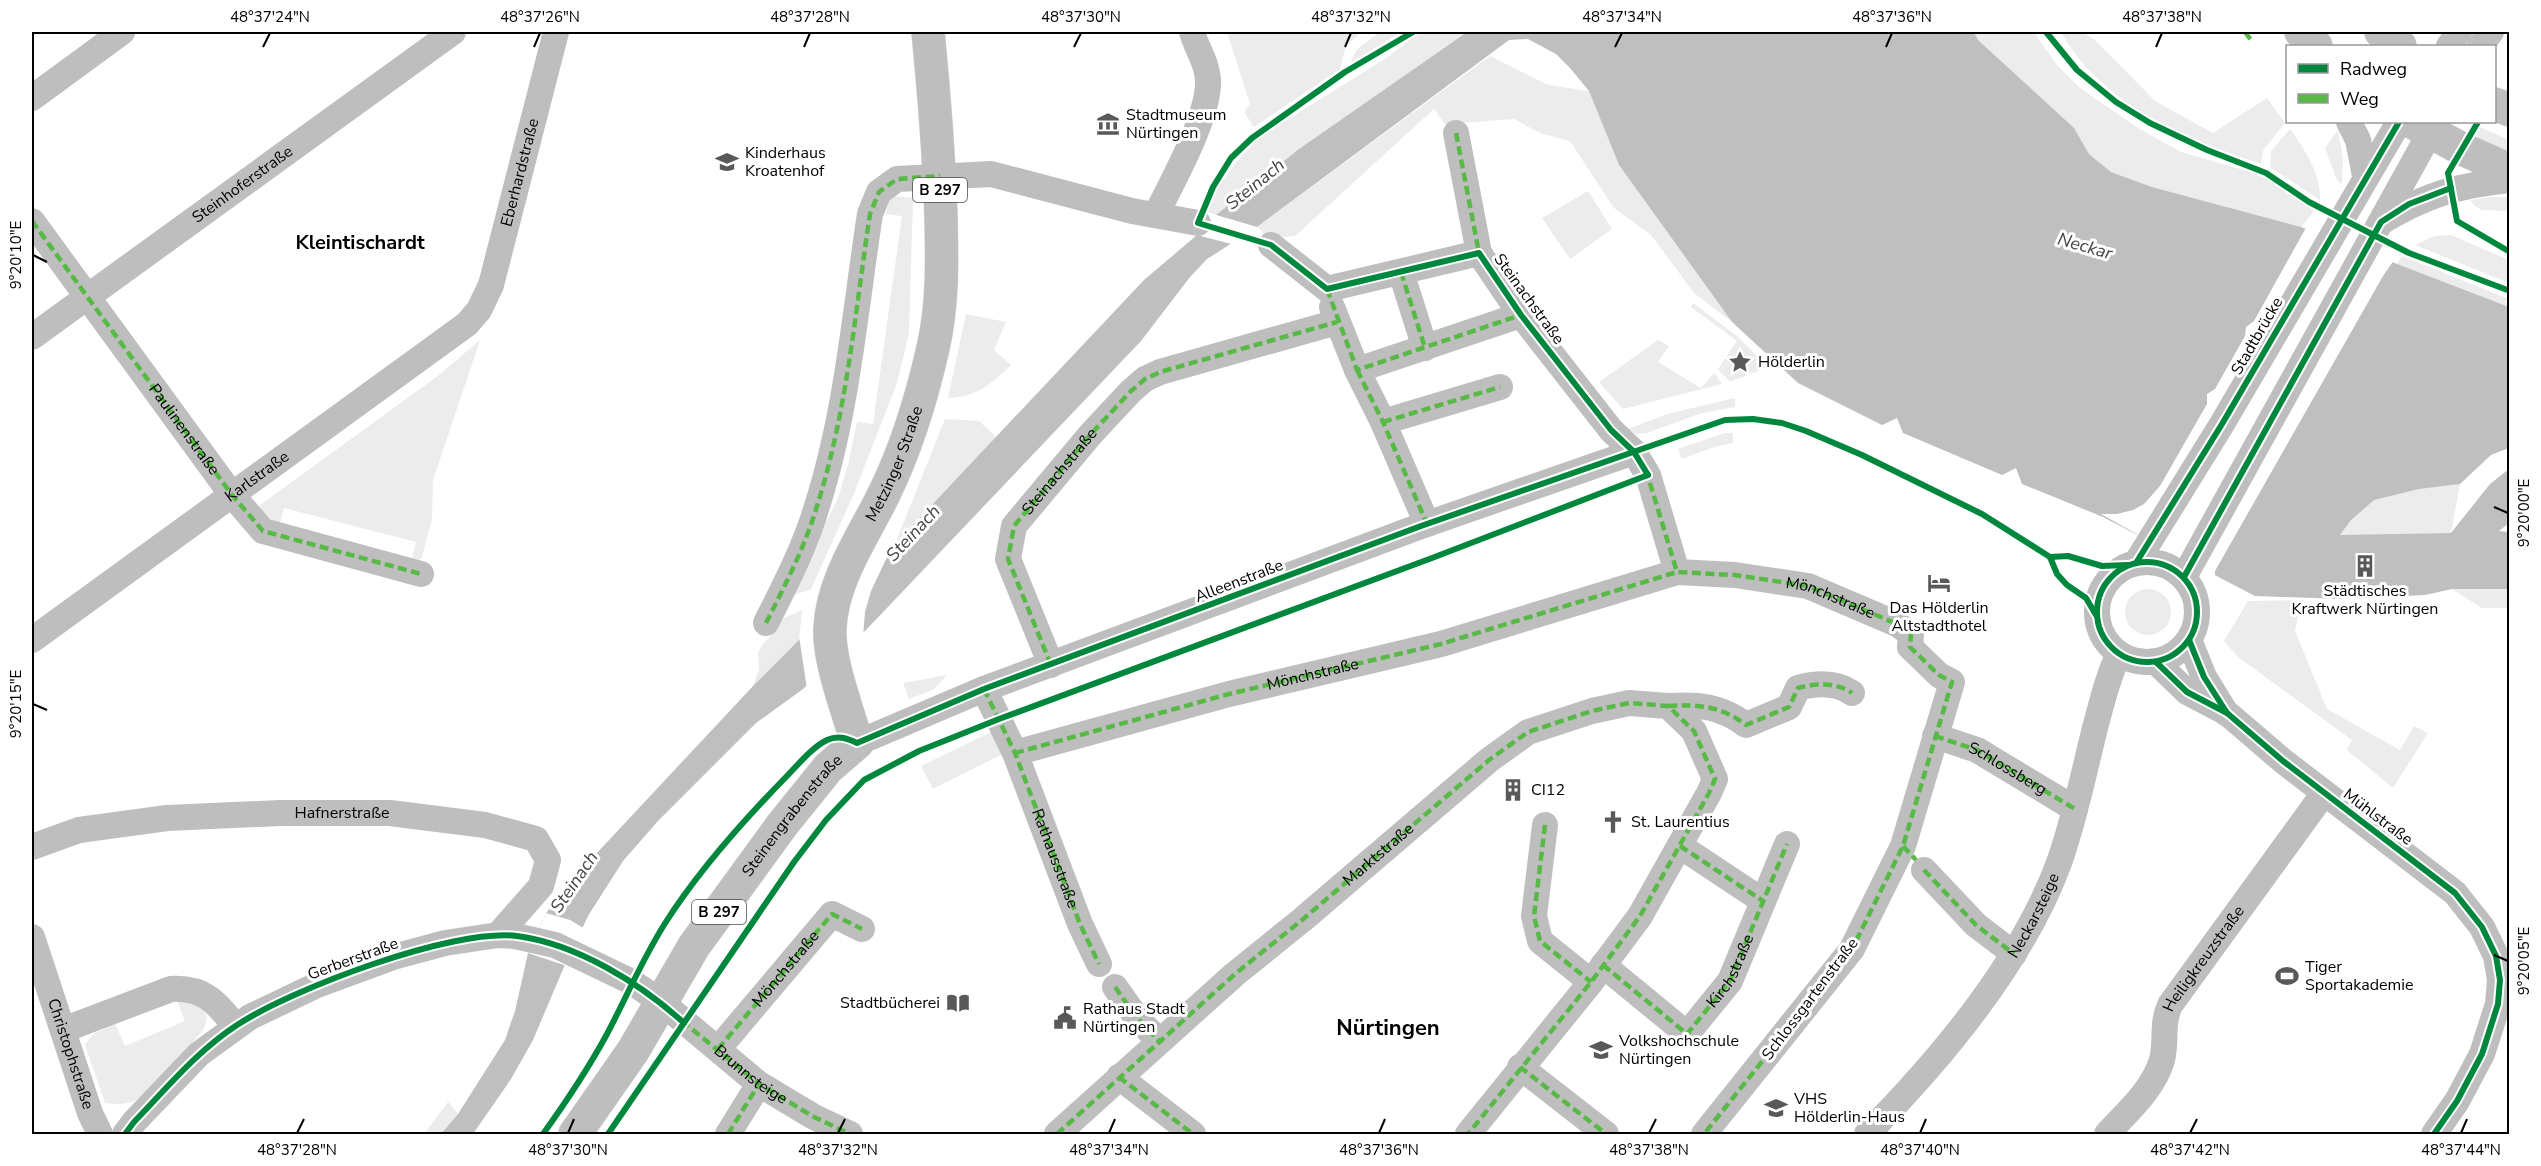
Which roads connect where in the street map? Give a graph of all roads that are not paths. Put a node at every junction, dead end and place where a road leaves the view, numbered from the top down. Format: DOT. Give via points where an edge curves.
graph roads {
  1 [pos="122,32"];
  2 [pos="453,32"];
  3 [pos="556,32"];
  4 [pos="928,32"];
  5 [pos="1192,32"];
  6 [pos="2381,32"];
  7 [pos="2459,32"];
  8 [pos="2490,32"];
  9 [pos="2399,45"];
  10 [pos="2450,45"];
  11 [pos="2481,45"];
  12 [pos="32,98"];
  13 [pos="2350,123"];
  14 [pos="2398,123"];
  15 [pos="2426,125"];
  16 [pos="1456,133"];
  17 [pos="2510,170"];
  18 [pos="940,176"];
  19 [pos="2365,176"];
  20 [pos="2510,180"];
  21 [pos="1156,215"];
  22 [pos="32,221"];
  23 [pos="2381,222"];
  24 [pos="1198,223"];
  25 [pos="1271,245"];
  26 [pos="1479,254"];
  27 [pos="1401,272"];
  28 [pos="1327,290"];
  29 [pos="86,297"];
  30 [pos="479,310"];
  31 [pos="1521,315"];
  32 [pos="1337,322"];
  33 [pos="32,337"];
  34 [pos="1425,348"];
  35 [pos="1357,370"];
  36 [pos="1500,387"];
  37 [pos="1383,422"];
  38 [pos="1634,452"];
  39 [pos="232,495"];
  40 [pos="1427,524"];
  41 [pos="2139,556"];
  42 [pos="1677,572"];
  43 [pos="2185,573"];
  44 [pos="421,574"];
  45 [pos="766,623"];
  46 [pos="32,640"];
  47 [pos="2189,640"];
  48 [pos="2119,654"];
  49 [pos="2156,662"];
  50 [pos="1051,665"];
  51 [pos="1952,682"];
  52 [pos="984,689"];
  53 [pos="1852,693"];
  54 [pos="1668,706"];
  55 [pos="2227,713"];
  56 [pos="1935,736"];
  57 [pos="857,743"];
  58 [pos="1015,753"];
  59 [pos="2324,793"];
  60 [pos="2075,809"];
  61 [pos="1545,825"];
  62 [pos="1787,844"];
  63 [pos="1680,846"];
  64 [pos="32,847"];
  65 [pos="1924,870"];
  66 [pos="1763,901"];
  67 [pos="862,929"];
  68 [pos="498,935"];
  69 [pos="32,937"];
  70 [pos="2014,954"];
  71 [pos="2503,955"];
  72 [pos="1099,964"];
  73 [pos="1597,974"];
  74 [pos="1114,987"];
  75 [pos="661,1002"];
  76 [pos="235,1026"];
  77 [pos="63,1030"];
  78 [pos="1159,1041"];
  79 [pos="718,1049"];
  80 [pos="1520,1067"];
  81 [pos="1119,1077"];
  82 [pos="759,1084"];
  83 [pos="100,1134"];
  84 [pos="125,1134"];
  85 [pos="575,1134"];
  86 [pos="728,1134"];
  87 [pos="850,1134"];
  88 [pos="1057,1134"];
  89 [pos="1193,1134"];
  90 [pos="1468,1134"];
  91 [pos="1606,1134"];
  92 [pos="1704,1134"];
  93 [pos="1867,1134"];
  94 [pos="2107,1134"];
  95 [pos="2434,1134"];
  1 -- 12 [label="street"];
  2 -- 29 [label="street, Steinhoferstraße"];
  3 -- 30 [label="street, Eberhardstraße" via="491,285"];
  4 -- 18 [label="main road, Metzinger Straße / B 297"];
  5 -- 21 [label="street" via="1205,62 1208,85 1191,140"];
  6 -- 9 [label="main road"];
  7 -- 10 [label="street"];
  8 -- 11 [label="street"];
  13 -- 19 [label="street" via="2358,140"];
  14 -- 19 [label="street, Stadtbrücke"];
  15 -- 17 [label="main road"];
  15 -- 23 [label="street"];
  16 -- 26 [label="street, Steinachstraße"];
  18 -- 21 [label="street" via="991,174"];
  18 -- 45 [label="street" via="897,179 879,192 870,214 833,450 797,560"];
  18 -- 57 [label="main road, Metzinger Straße / B 297" via="943,267 933,348 915,414 885,492 836,591 830,629"];
  19 -- 41 [label="street, Stadtbrücke" via="2222,424"];
  20 -- 23 [label="street" via="2476,183 2432,195"];
  21 -- 24 [label="street"];
  22 -- 29 [label="street, Paulinenstraße"];
  23 -- 43 [label="street"];
  25 -- 28 [label="street"];
  26 -- 27 [label="street, Steinachstraße"];
  26 -- 31 [label="street, Steinachstraße"];
  27 -- 28 [label="street, Steinachstraße"];
  27 -- 34 [label="street"];
  28 -- 32 [label="street"];
  29 -- 33 [label="street, Steinhoferstraße"];
  29 -- 39 [label="street, Paulinenstraße"];
  30 -- 39 [label="street, Karlstraße" via="467,324"];
  31 -- 34 [label="street, Steinachstraße"];
  31 -- 38 [label="street, Steinachstraße" via="1611,430"];
  32 -- 35 [label="street"];
  32 -- 50 [label="street, Steinachstraße" via="1145,379 1075,453 1014,526 1008,559"];
  34 -- 35 [label="street, Steinachstraße"];
  35 -- 37 [label="street"];
  36 -- 37 [label="street"];
  37 -- 40 [label="street"];
  38 -- 40 [label="street, Alleenstraße"];
  38 -- 42 [label="street" via="1648,475"];
  39 -- 44 [label="street, Paulinenstraße" via="263,531"];
  39 -- 46 [label="street, Karlstraße"];
  40 -- 50 [label="street, Alleenstraße"];
  41 -- 43 [label="street"];
  41 -- 48 [label="street" via="2111,576 2099,594 2099,630"];
  42 -- 51 [label="street, Mönchstraße" via="1735,575 1808,586 1911,633 1910,648"];
  42 -- 58 [label="street, Mönchstraße" via="1441,644 1229,694"];
  43 -- 47 [label="street" via="2197,607 2196,624"];
  47 -- 49 [label="street" via="2175,654"];
  47 -- 55 [label="street, Mühlstraße"];
  48 -- 49 [label="street" via="2137,662"];
  48 -- 60 [label="street, Neckarsteige" via="2106,686"];
  49 -- 55 [label="street, Mühlstraße" via="2187,692"];
  50 -- 52 [label="street, Alleenstraße"];
  51 -- 56 [label="street, Schlossgartenstraße"];
  52 -- 57 [label="street, Alleenstraße"];
  52 -- 58 [label="street"];
  53 -- 54 [label="street" via="1842,686 1813,684 1798,688 1789,707 1746,725 1731,714 1698,704"];
  54 -- 63 [label="street" via="1694,731 1715,779"];
  54 -- 78 [label="street, Marktstraße" via="1629,703 1528,732 1489,760"];
  55 -- 59 [label="street, Mühlstraße"];
  56 -- 60 [label="street, Schlossberg" via="1977,750"];
  56 -- 92 [label="street, Schlossgartenstraße" via="1903,846 1852,950"];
  57 -- 75 [label="main road, Steinengrabenstraße / B 297" via="828,768 782,825 694,946"];
  58 -- 72 [label="street, Rathausstraße"];
  59 -- 71 [label="street, Mühlstraße" via="2455,893"];
  59 -- 94 [label="street, Heiligkreuzstraße" via="2170,1005 2163,1031 2163,1058 2156,1075"];
  60 -- 70 [label="street, Neckarsteige" via="2038,913"];
  61 -- 73 [label="street, Kirchstraße" via="1534,916 1540,941"];
  62 -- 66 [label="street, Kirchstraße"];
  63 -- 66 [label="street"];
  63 -- 73 [label="street" via="1640,916"];
  64 -- 68 [label="street, Hafnerstraße" via="79,830 167,818 390,813 485,825 536,838 548,860 541,886"];
  65 -- 70 [label="street" via="1976,925"];
  66 -- 73 [label="street, Kirchstraße" via="1730,981 1687,1034"];
  67 -- 79 [label="street, Mönchstraße" via="831,914"];
  68 -- 75 [label="street, Gerberstraße" via="530,938 578,954"];
  68 -- 76 [label="street, Gerberstraße" via="393,957 317,985"];
  69 -- 77 [label="street, Christophstraße"];
  70 -- 93 [label="street, Neckarsteige" via="1959,1030"];
  71 -- 95 [label="street, Mühlstraße" via="2498,1004 2482,1054"];
  73 -- 80 [label="street"];
  74 -- 78 [label="street"];
  75 -- 79 [label="street, Brunnsteige"];
  75 -- 85 [label="main road, Steinengrabenstraße / B 297" via="633,1051"];
  76 -- 77 [label="street" via="218,1004 202,993 171,988"];
  76 -- 84 [label="street, Gerberstraße" via="200,1054"];
  77 -- 83 [label="street, Christophstraße"];
  78 -- 81 [label="street, Marktstraße"];
  79 -- 82 [label="street, Brunnsteige"];
  80 -- 90 [label="street"];
  80 -- 91 [label="street"];
  81 -- 88 [label="street, Marktstraße"];
  81 -- 89 [label="street"];
  82 -- 86 [label="street"];
  82 -- 87 [label="street, Brunnsteige"];
}
